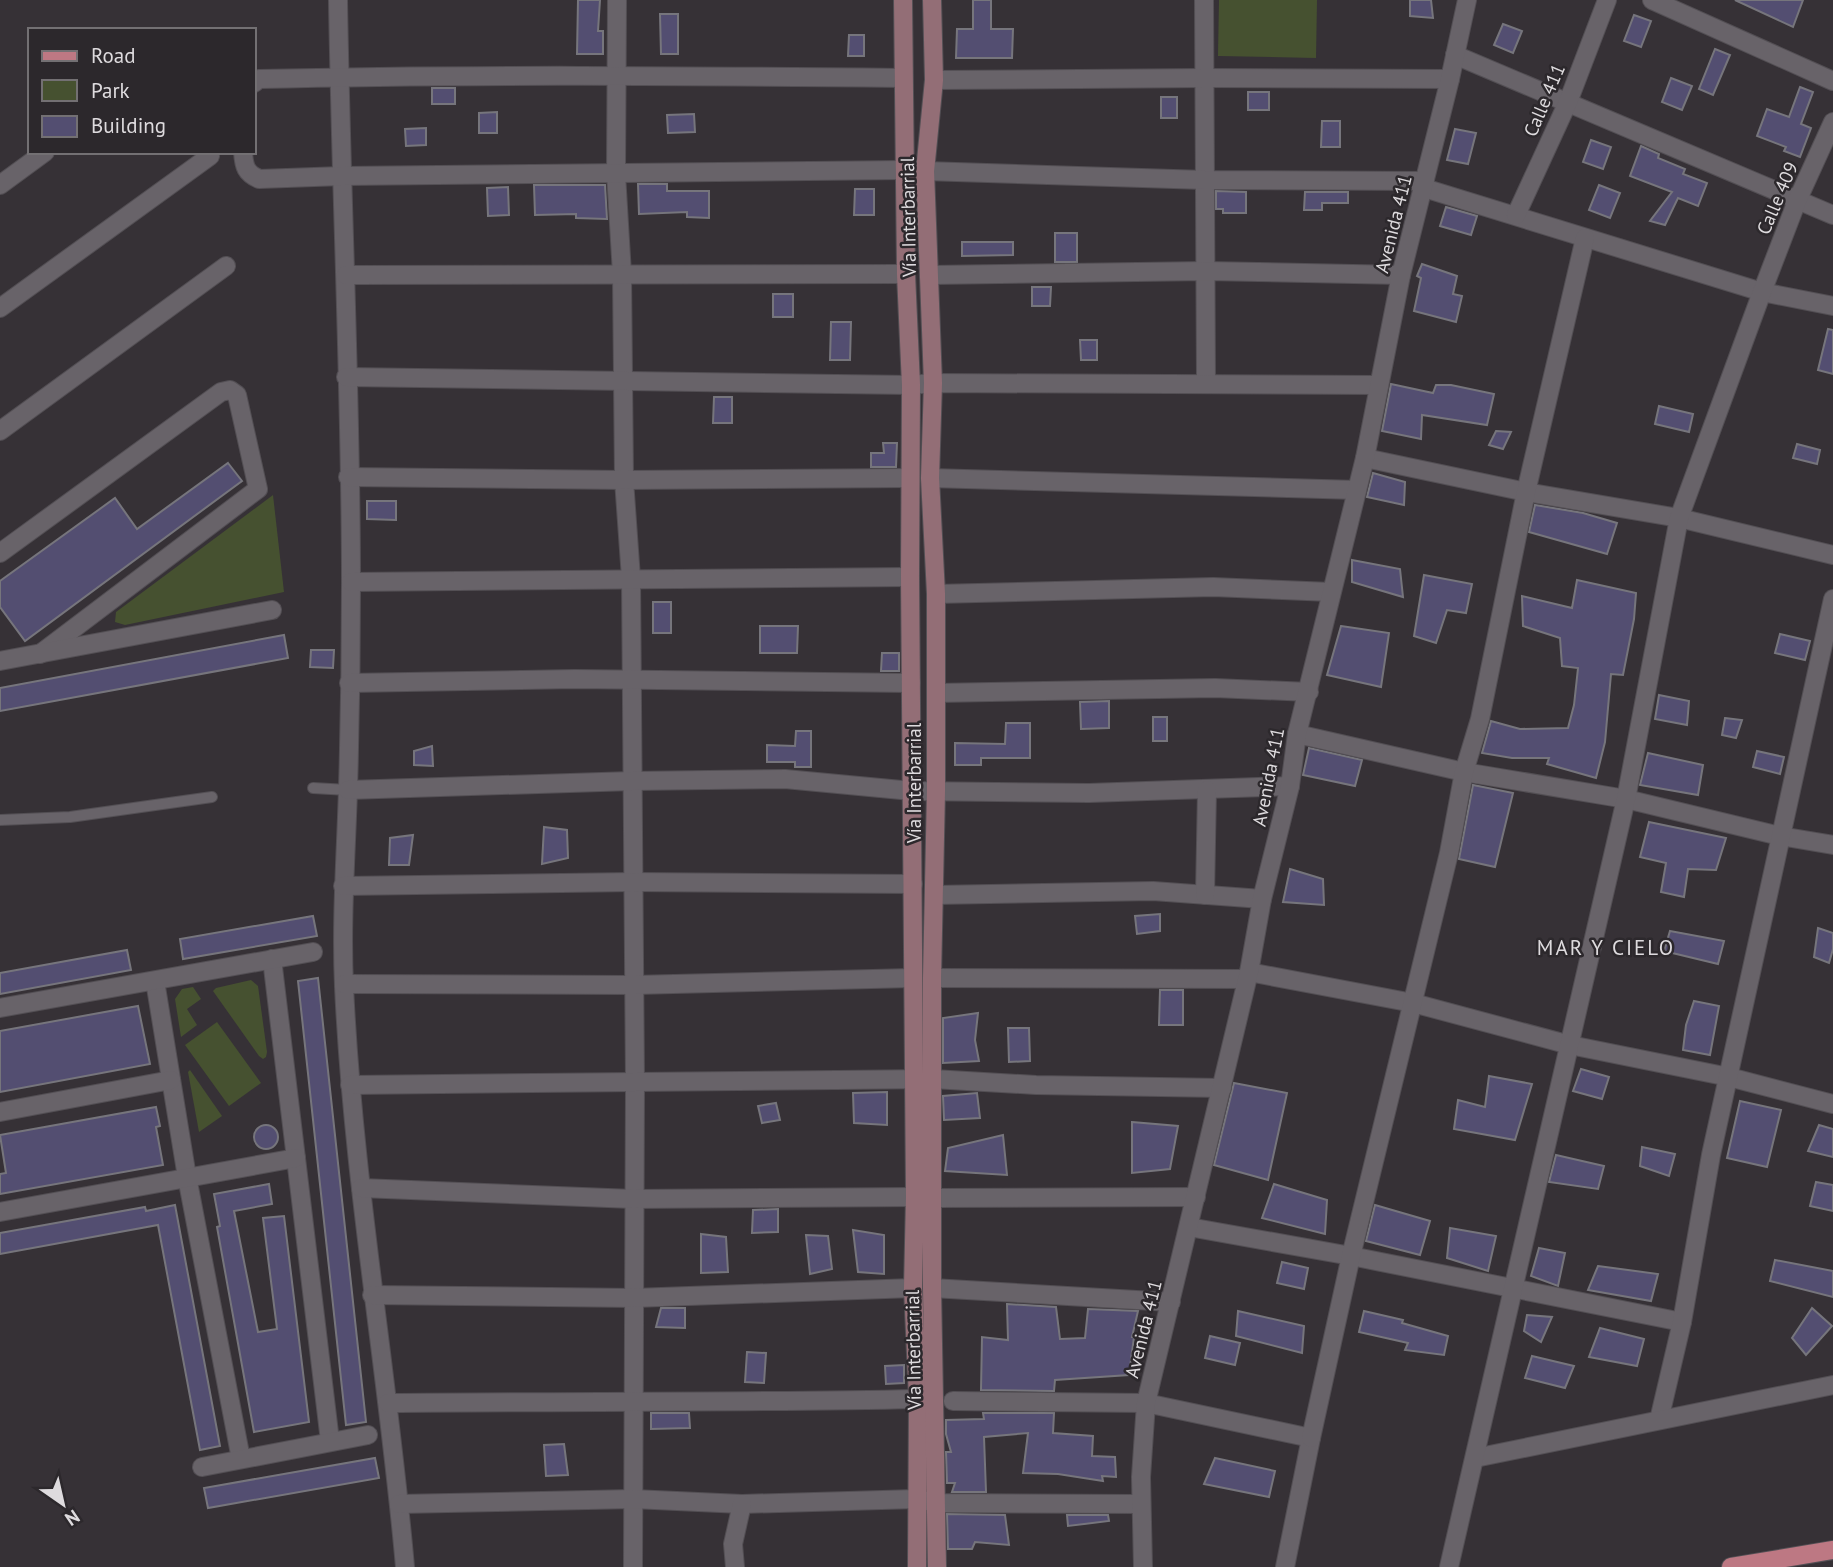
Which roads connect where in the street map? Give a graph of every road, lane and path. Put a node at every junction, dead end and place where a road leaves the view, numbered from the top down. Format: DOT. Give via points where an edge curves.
graph roads {
  1 [pos="338,0"];
  2 [pos="617,0"];
  3 [pos="903,0"];
  4 [pos="932,0"];
  5 [pos="1204,0"];
  6 [pos="1467,0"];
  7 [pos="1607,0"];
  8 [pos="1652,0"];
  9 [pos="1455,55"];
  10 [pos="615,75"];
  11 [pos="339,77"];
  12 [pos="902,78"];
  13 [pos="1205,78"];
  14 [pos="1451,79"];
  15 [pos="934,80"];
  16 [pos="1833,80"];
  17 [pos="256,81"];
  18 [pos="1568,102"];
  19 [pos="1833,122"];
  20 [pos="42,154"];
  21 [pos="243,154"];
  22 [pos="210,156"];
  23 [pos="904,170"];
  24 [pos="925,171"];
  25 [pos="616,174"];
  26 [pos="342,176"];
  27 [pos="1205,180"];
  28 [pos="0,185"];
  29 [pos="1425,185"];
  30 [pos="1797,201"];
  31 [pos="1516,215"];
  32 [pos="1833,215"];
  33 [pos="1585,238"];
  34 [pos="226,266"];
  35 [pos="1206,271"];
  36 [pos="622,274"];
  37 [pos="906,274"];
  38 [pos="346,275"];
  39 [pos="930,275"];
  40 [pos="1401,275"];
  41 [pos="1762,292"];
  42 [pos="1833,306"];
  43 [pos="0,308"];
  44 [pos="346,377"];
  45 [pos="624,382"];
  46 [pos="933,383"];
  47 [pos="1206,383"];
  48 [pos="1379,385"];
  49 [pos="911,386"];
  50 [pos="0,431"];
  51 [pos="1365,458"];
  52 [pos="348,477"];
  53 [pos="910,478"];
  54 [pos="930,478"];
  55 [pos="624,480"];
  56 [pos="1357,490"];
  57 [pos="1526,492"];
  58 [pos="1679,518"];
  59 [pos="0,552"];
  60 [pos="1833,555"];
  61 [pos="910,576"];
  62 [pos="631,578"];
  63 [pos="351,582"];
  64 [pos="1331,592"];
  65 [pos="936,594"];
  66 [pos="1833,599"];
  67 [pos="272,610"];
  68 [pos="40,654"];
  69 [pos="0,661"];
  70 [pos="632,680"];
  71 [pos="349,683"];
  72 [pos="912,683"];
  73 [pos="1309,692"];
  74 [pos="936,693"];
  75 [pos="1297,734"];
  76 [pos="1464,772"];
  77 [pos="632,780"];
  78 [pos="1290,786"];
  79 [pos="313,788"];
  80 [pos="348,790"];
  81 [pos="1208,790"];
  82 [pos="912,791"];
  83 [pos="936,791"];
  84 [pos="212,797"];
  85 [pos="1626,799"];
  86 [pos="0,820"];
  87 [pos="1780,836"];
  88 [pos="1833,845"];
  89 [pos="633,882"];
  90 [pos="913,884"];
  91 [pos="343,886"];
  92 [pos="934,895"];
  93 [pos="1205,895"];
  94 [pos="1262,899"];
  95 [pos="313,952"];
  96 [pos="272,959"];
  97 [pos="1248,975"];
  98 [pos="912,978"];
  99 [pos="932,978"];
  100 [pos="155,981"];
  101 [pos="344,984"];
  102 [pos="634,985"];
  103 [pos="1413,1003"];
  104 [pos="0,1009"];
  105 [pos="1570,1045"];
  106 [pos="1729,1077"];
  107 [pos="913,1079"];
  108 [pos="933,1079"];
  109 [pos="171,1080"];
  110 [pos="635,1084"];
  111 [pos="350,1085"];
  112 [pos="1222,1088"];
  113 [pos="1833,1104"];
  114 [pos="0,1112"];
  115 [pos="296,1158"];
  116 [pos="187,1177"];
  117 [pos="361,1188"];
  118 [pos="915,1197"];
  119 [pos="1196,1197"];
  120 [pos="934,1198"];
  121 [pos="633,1199"];
  122 [pos="0,1212"];
  123 [pos="1189,1227"];
  124 [pos="1351,1256"];
  125 [pos="913,1287"];
  126 [pos="932,1288"];
  127 [pos="1514,1289"];
  128 [pos="372,1295"];
  129 [pos="634,1298"];
  130 [pos="1171,1301"];
  131 [pos="1682,1322"];
  132 [pos="1833,1385"];
  133 [pos="918,1399"];
  134 [pos="635,1400"];
  135 [pos="953,1401"];
  136 [pos="388,1403"];
  137 [pos="1146,1403"];
  138 [pos="1659,1420"];
  139 [pos="368,1435"];
  140 [pos="1311,1438"];
  141 [pos="330,1441"];
  142 [pos="1475,1458"];
  143 [pos="241,1459"];
  144 [pos="202,1467"];
  145 [pos="633,1499"];
  146 [pos="916,1500"];
  147 [pos="936,1503"];
  148 [pos="399,1504"];
  149 [pos="742,1504"];
  150 [pos="1141,1504"];
  151 [pos="1833,1550"];
  152 [pos="405,1567"];
  153 [pos="633,1567"];
  154 [pos="735,1567"];
  155 [pos="916,1567"];
  156 [pos="937,1567"];
  157 [pos="1143,1567"];
  158 [pos="1285,1567"];
  159 [pos="1449,1567"];
  160 [pos="1731,1567"];
  1 -- 11 [label="street"];
  2 -- 10 [label="street"];
  3 -- 12 [label="main road, Vía Interbarrial"];
  4 -- 15 [label="main road, Vía Interbarrial"];
  5 -- 13 [label="street"];
  6 -- 9 [label="street, Avenida 411"];
  7 -- 18 [label="street, Calle 411"];
  8 -- 16 [label="street"];
  9 -- 14 [label="street, Avenida 411"];
  9 -- 18 [label="street"];
  10 -- 11 [label="street"];
  10 -- 12 [label="street"];
  10 -- 25 [label="street"];
  11 -- 17 [label="street"];
  11 -- 26 [label="street"];
  12 -- 23 [label="main road, Vía Interbarrial"];
  13 -- 14 [label="street"];
  13 -- 15 [label="street"];
  13 -- 27 [label="street"];
  14 -- 29 [label="street, Avenida 411"];
  15 -- 24 [label="main road, Vía Interbarrial"];
  18 -- 30 [label="street"];
  18 -- 31 [label="street, Calle 411"];
  19 -- 30 [label="street, Calle 409"];
  20 -- 28 [label="street"];
  21 -- 26 [label="street" via="244,166 259,179"];
  22 -- 43 [label="street"];
  23 -- 25 [label="street"];
  23 -- 37 [label="main road, Vía Interbarrial"];
  24 -- 27 [label="street"];
  24 -- 39 [label="main road, Vía Interbarrial"];
  25 -- 26 [label="street"];
  25 -- 36 [label="street"];
  26 -- 38 [label="street"];
  27 -- 29 [label="street"];
  27 -- 35 [label="street"];
  29 -- 31 [label="street"];
  29 -- 40 [label="street, Avenida 411"];
  30 -- 32 [label="street"];
  30 -- 41 [label="street, Calle 409"];
  31 -- 33 [label="street"];
  33 -- 41 [label="street"];
  33 -- 57 [label="street"];
  34 -- 50 [label="street"];
  35 -- 39 [label="street"];
  35 -- 40 [label="street"];
  35 -- 47 [label="street"];
  36 -- 37 [label="street"];
  36 -- 38 [label="street"];
  36 -- 45 [label="street"];
  37 -- 49 [label="main road, Vía Interbarrial"];
  38 -- 44 [label="street"];
  39 -- 46 [label="main road, Vía Interbarrial"];
  40 -- 48 [label="street, Avenida 411"];
  41 -- 42 [label="street"];
  41 -- 58 [label="street, Calle 409"];
  44 -- 45 [label="street"];
  44 -- 52 [label="street"];
  45 -- 49 [label="street"];
  45 -- 55 [label="street"];
  46 -- 47 [label="street"];
  46 -- 49 [label="street"];
  46 -- 54 [label="main road, Vía Interbarrial"];
  47 -- 48 [label="street"];
  48 -- 51 [label="street, Avenida 411"];
  49 -- 53 [label="main road, Vía Interbarrial"];
  51 -- 56 [label="street, Avenida 411"];
  51 -- 57 [label="street"];
  52 -- 55 [label="street"];
  52 -- 63 [label="street"];
  53 -- 55 [label="street"];
  53 -- 61 [label="main road, Vía Interbarrial"];
  54 -- 56 [label="street"];
  54 -- 65 [label="main road, Vía Interbarrial"];
  55 -- 62 [label="street"];
  56 -- 64 [label="street, Avenida 411"];
  57 -- 58 [label="street"];
  57 -- 76 [label="street" via="1480,719"];
  58 -- 60 [label="street"];
  58 -- 85 [label="street, Calle 409"];
  59 -- 68 [label="street" via="221,392 230,390 237,395 258,489"];
  61 -- 62 [label="street"];
  61 -- 72 [label="main road, Vía Interbarrial"];
  62 -- 63 [label="street"];
  62 -- 70 [label="street"];
  63 -- 71 [label="street"];
  64 -- 65 [label="street" via="1213,587"];
  64 -- 73 [label="street, Avenida 411"];
  65 -- 74 [label="main road, Vía Interbarrial"];
  66 -- 87 [label="street"];
  67 -- 68 [label="street"];
  68 -- 69 [label="street"];
  70 -- 71 [label="street"];
  70 -- 72 [label="street"];
  70 -- 77 [label="street"];
  71 -- 80 [label="street"];
  72 -- 82 [label="main road, Vía Interbarrial"];
  73 -- 74 [label="street" via="1215,688"];
  73 -- 75 [label="street, Avenida 411"];
  74 -- 83 [label="main road, Vía Interbarrial"];
  75 -- 76 [label="street"];
  75 -- 78 [label="street, Avenida 411"];
  76 -- 85 [label="street"];
  76 -- 103 [label="street" via="1450,853"];
  77 -- 80 [label="street"];
  77 -- 82 [label="street" via="785,779"];
  77 -- 89 [label="street"];
  78 -- 81 [label="street"];
  78 -- 94 [label="street, Avenida 411"];
  79 -- 80 [label="lane"];
  80 -- 91 [label="street"];
  81 -- 83 [label="street"];
  81 -- 93 [label="street"];
  82 -- 83 [label="street"];
  82 -- 90 [label="main road, Vía Interbarrial"];
  83 -- 92 [label="main road, Vía Interbarrial"];
  84 -- 86 [label="lane" via="70,817"];
  85 -- 87 [label="street"];
  85 -- 105 [label="street, Calle 409"];
  87 -- 88 [label="street"];
  87 -- 106 [label="street"];
  89 -- 90 [label="street"];
  89 -- 91 [label="street"];
  89 -- 102 [label="street"];
  90 -- 98 [label="main road, Vía Interbarrial"];
  91 -- 101 [label="street"];
  92 -- 93 [label="street" via="1153,891"];
  92 -- 99 [label="main road, Vía Interbarrial"];
  93 -- 94 [label="street"];
  94 -- 97 [label="street, Avenida 411"];
  95 -- 96 [label="street"];
  96 -- 100 [label="street"];
  96 -- 115 [label="street"];
  97 -- 99 [label="street"];
  97 -- 103 [label="street"];
  97 -- 112 [label="street, Avenida 411"];
  98 -- 102 [label="street"];
  98 -- 107 [label="main road, Vía Interbarrial"];
  99 -- 108 [label="main road, Vía Interbarrial"];
  100 -- 104 [label="street"];
  100 -- 109 [label="street"];
  101 -- 102 [label="street"];
  101 -- 111 [label="street"];
  102 -- 110 [label="street"];
  103 -- 105 [label="street"];
  103 -- 124 [label="street"];
  105 -- 106 [label="street"];
  105 -- 127 [label="street, Calle 409"];
  106 -- 113 [label="street"];
  106 -- 131 [label="street"];
  107 -- 108 [label="street"];
  107 -- 110 [label="street"];
  107 -- 118 [label="main road, Vía Interbarrial"];
  108 -- 112 [label="street"];
  108 -- 120 [label="main road, Vía Interbarrial"];
  109 -- 114 [label="street"];
  109 -- 116 [label="street"];
  110 -- 111 [label="street"];
  110 -- 121 [label="street"];
  111 -- 117 [label="street"];
  112 -- 119 [label="street, Avenida 411"];
  115 -- 116 [label="street"];
  115 -- 141 [label="street"];
  116 -- 122 [label="street"];
  116 -- 143 [label="street"];
  117 -- 121 [label="street"];
  117 -- 128 [label="street"];
  118 -- 121 [label="street"];
  118 -- 125 [label="main road, Vía Interbarrial"];
  119 -- 120 [label="street"];
  119 -- 123 [label="street, Avenida 411"];
  120 -- 126 [label="main road, Vía Interbarrial"];
  121 -- 129 [label="street"];
  123 -- 124 [label="street"];
  123 -- 130 [label="street, Avenida 411"];
  124 -- 127 [label="street"];
  124 -- 140 [label="street"];
  125 -- 129 [label="street"];
  125 -- 133 [label="main road, Vía Interbarrial"];
  126 -- 130 [label="street"];
  126 -- 147 [label="main road, Vía Interbarrial"];
  127 -- 131 [label="street"];
  127 -- 142 [label="street, Calle 409"];
  128 -- 129 [label="street"];
  128 -- 136 [label="street"];
  129 -- 134 [label="street"];
  130 -- 137 [label="street, Avenida 411"];
  131 -- 138 [label="street"];
  132 -- 138 [label="street"];
  133 -- 134 [label="street"];
  133 -- 146 [label="main road, Vía Interbarrial"];
  134 -- 136 [label="street"];
  134 -- 145 [label="street"];
  135 -- 137 [label="street"];
  136 -- 148 [label="street"];
  137 -- 140 [label="street"];
  137 -- 150 [label="street, Avenida 411"];
  138 -- 142 [label="street"];
  139 -- 141 [label="street"];
  140 -- 158 [label="street"];
  141 -- 143 [label="street"];
  142 -- 159 [label="street, Calle 409"];
  143 -- 144 [label="street"];
  145 -- 148 [label="street"];
  145 -- 149 [label="street"];
  145 -- 153 [label="street"];
  146 -- 147 [label="street"];
  146 -- 149 [label="street"];
  146 -- 155 [label="main road, Vía Interbarrial"];
  147 -- 150 [label="street"];
  147 -- 156 [label="main road, Vía Interbarrial"];
  148 -- 152 [label="street"];
  149 -- 154 [label="street" via="733,1545"];
  150 -- 157 [label="street, Avenida 411"];
  151 -- 160 [label="main road"];
}
